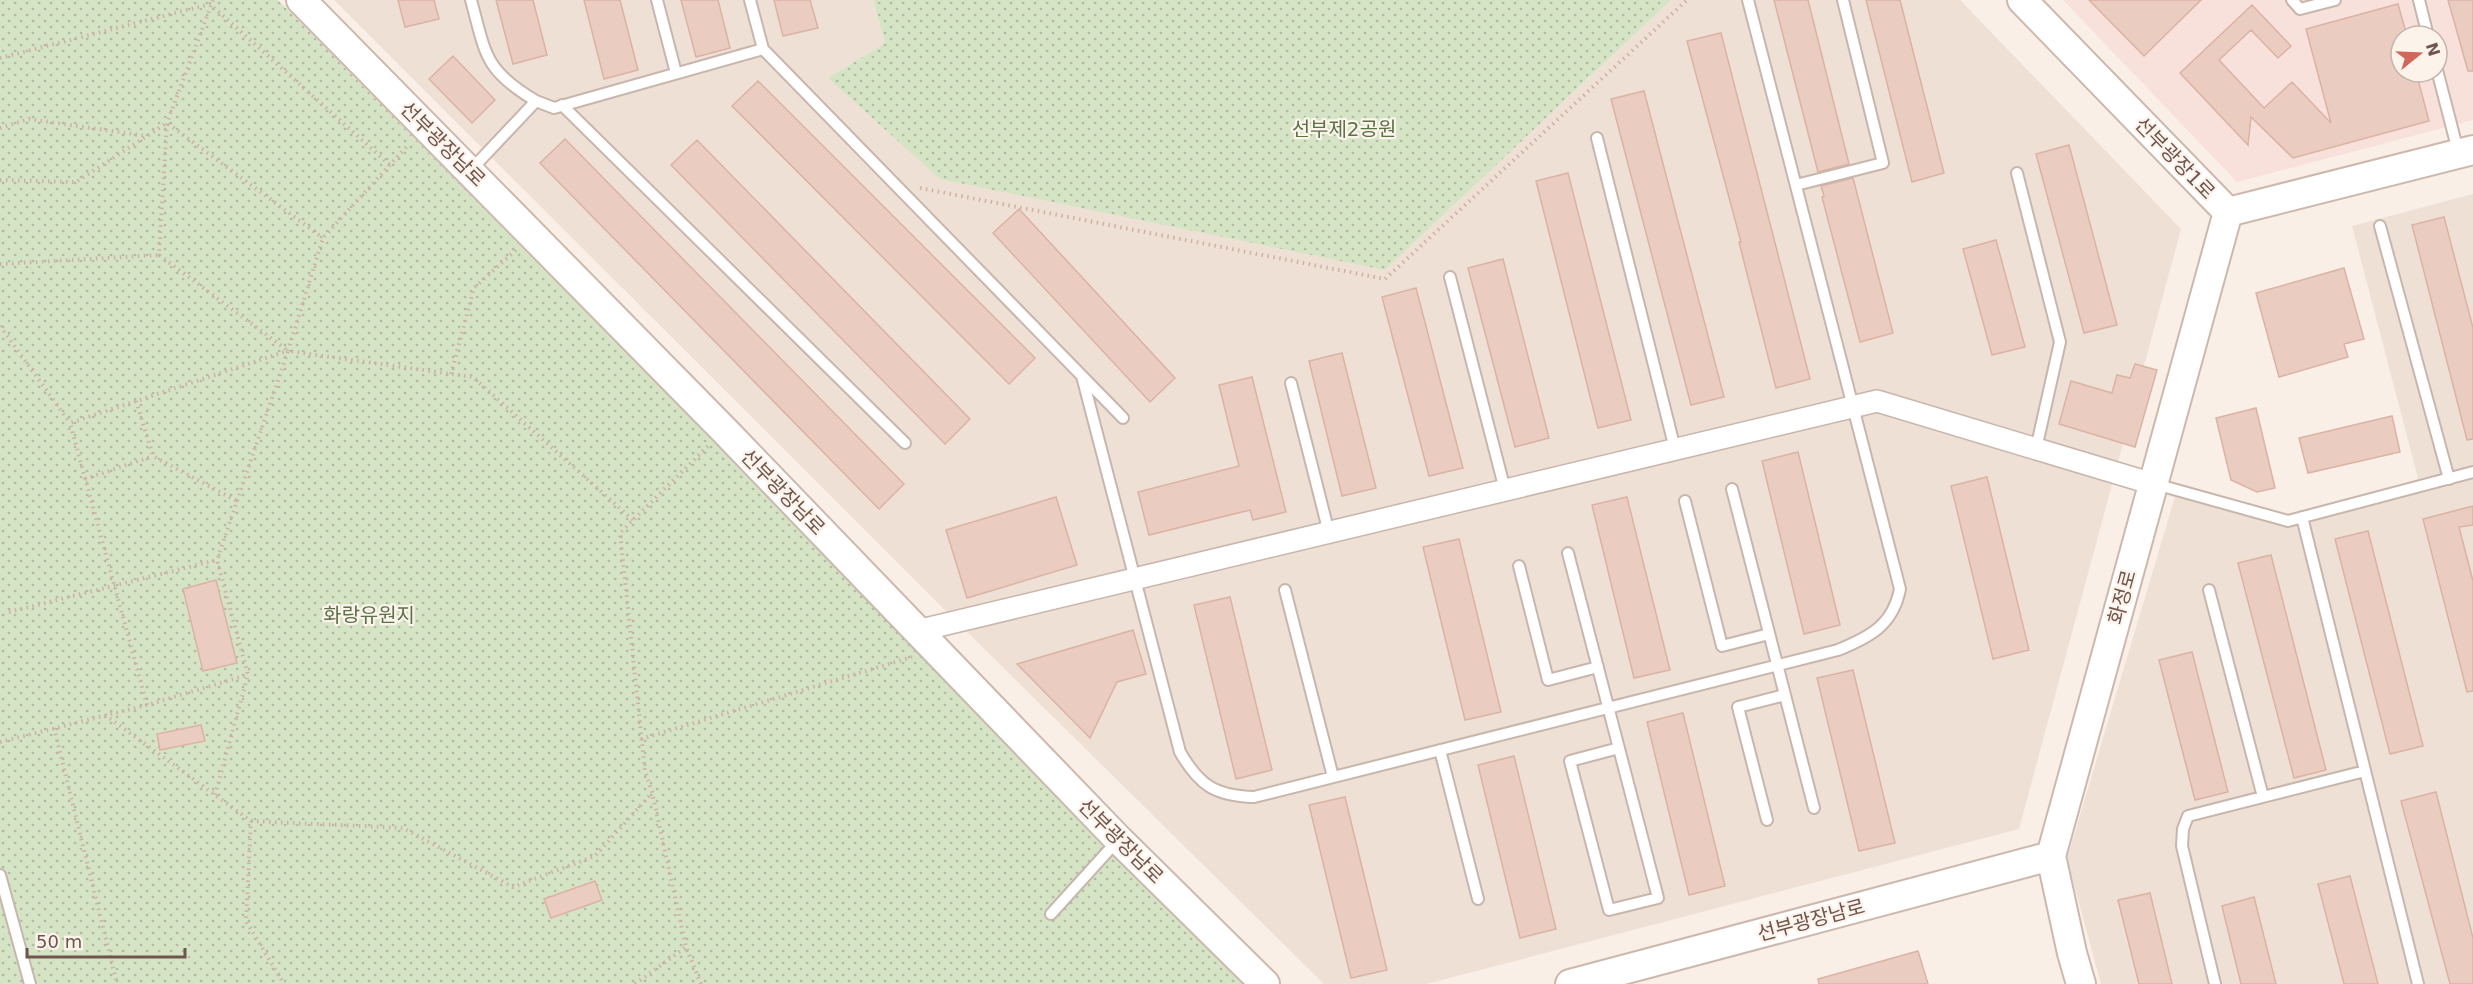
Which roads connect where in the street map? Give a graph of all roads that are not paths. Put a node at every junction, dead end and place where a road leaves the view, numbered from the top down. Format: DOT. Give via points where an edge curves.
graph roads {
  1 [pos="301,0"];
  2 [pos="471,0"];
  3 [pos="657,0"];
  4 [pos="750,0"];
  5 [pos="1748,0"];
  6 [pos="1843,0"];
  7 [pos="2022,0"];
  8 [pos="2292,0"];
  9 [pos="2336,0"];
  10 [pos="2419,0"];
  11 [pos="2425,24"];
  12 [pos="763,49"];
  13 [pos="676,74"];
  14 [pos="2442,84"];
  15 [pos="536,101"];
  16 [pos="562,105"];
  17 [pos="1597,138"];
  18 [pos="2466,152"];
  19 [pos="470,171"];
  20 [pos="2018,173"];
  21 [pos="1796,185"];
  22 [pos="2228,212"];
  23 [pos="2380,226"];
  24 [pos="1450,277"];
  25 [pos="1082,376"];
  26 [pos="1291,383"];
  27 [pos="1853,406"];
  28 [pos="1123,418"];
  29 [pos="905,443"];
  30 [pos="2036,448"];
  31 [pos="1675,449"];
  32 [pos="2473,472"];
  33 [pos="2449,479"];
  34 [pos="2153,484"];
  35 [pos="1732,489"];
  36 [pos="1505,490"];
  37 [pos="1685,501"];
  38 [pos="2302,518"];
  39 [pos="1329,533"];
  40 [pos="1568,553"];
  41 [pos="1519,566"];
  42 [pos="1135,579"];
  43 [pos="1285,590"];
  44 [pos="2209,590"];
  45 [pos="1769,634"];
  46 [pos="926,641"];
  47 [pos="1778,665"];
  48 [pos="1598,667"];
  49 [pos="1785,695"];
  50 [pos="1608,708"];
  51 [pos="1619,748"];
  52 [pos="1440,750"];
  53 [pos="2365,771"];
  54 [pos="1333,777"];
  55 [pos="2263,797"];
  56 [pos="1814,808"];
  57 [pos="1767,820"];
  58 [pos="1119,840"];
  59 [pos="2051,856"];
  60 [pos="0,875"];
  61 [pos="1478,899"];
  62 [pos="1051,914"];
  63 [pos="30,984"];
  64 [pos="1265,984"];
  65 [pos="1570,984"];
  66 [pos="2081,984"];
  67 [pos="2215,984"];
  68 [pos="2418,984"];
  1 -- 19 [label="street, 선부광장남로"];
  2 -- 15 [label="lane" via="483,47 494,69 511,86"];
  3 -- 13 [label="lane"];
  4 -- 12 [label="lane"];
  5 -- 21 [label="lane"];
  6 -- 21 [label="lane" via="1883,164"];
  7 -- 22 [label="street, 선부광장1로"];
  8 -- 9 [label="lane" via="2300,9"];
  10 -- 11 [label="lane"];
  12 -- 13 [label="lane"];
  12 -- 25 [label="lane"];
  13 -- 16 [label="lane"];
  14 -- 18 [label="lane"];
  15 -- 16 [label="lane" via="554,108"];
  15 -- 19 [label="lane"];
  16 -- 29 [label="lane"];
  17 -- 31 [label="lane"];
  18 -- 22 [label="street, 선부광장1로"];
  19 -- 46 [label="street, 선부광장남로"];
  20 -- 30 [label="lane" via="2060,342"];
  21 -- 27 [label="lane"];
  22 -- 34 [label="street, 화정로"];
  23 -- 33 [label="lane"];
  24 -- 36 [label="lane"];
  25 -- 28 [label="lane"];
  25 -- 42 [label="lane"];
  26 -- 39 [label="lane"];
  27 -- 30 [label="street" via="1877,401"];
  27 -- 31 [label="street"];
  27 -- 47 [label="lane" via="1900,589 1896,606 1875,632 1858,642"];
  30 -- 34 [label="street"];
  31 -- 36 [label="street"];
  32 -- 33 [label="lane"];
  33 -- 38 [label="lane"];
  34 -- 38 [label="lane" via="2288,521"];
  34 -- 59 [label="street, 화정로"];
  35 -- 45 [label="lane"];
  36 -- 39 [label="street"];
  37 -- 45 [label="lane" via="1722,646"];
  38 -- 53 [label="lane"];
  39 -- 42 [label="street"];
  40 -- 48 [label="lane"];
  41 -- 48 [label="lane" via="1548,680"];
  42 -- 46 [label="street"];
  42 -- 54 [label="lane" via="1180,752 1206,786 1221,794 1254,797"];
  43 -- 54 [label="lane"];
  44 -- 55 [label="lane"];
  45 -- 47 [label="lane"];
  46 -- 58 [label="street, 선부광장남로"];
  47 -- 49 [label="lane"];
  47 -- 50 [label="lane"];
  48 -- 50 [label="lane"];
  49 -- 56 [label="lane"];
  49 -- 57 [label="lane" via="1738,707"];
  50 -- 51 [label="lane"];
  50 -- 52 [label="lane"];
  51 -- 51 [label="lane" via="1658,898 1609,910 1570,761"];
  52 -- 54 [label="lane"];
  52 -- 61 [label="lane"];
  53 -- 55 [label="lane"];
  53 -- 68 [label="lane"];
  55 -- 67 [label="lane" via="2188,816 2183,829 2182,846"];
  58 -- 62 [label="lane"];
  58 -- 64 [label="street, 선부광장남로"];
  59 -- 65 [label="street, 선부광장남로"];
  59 -- 66 [label="street, 화정로"];
  60 -- 63 [label="lane"];
}
